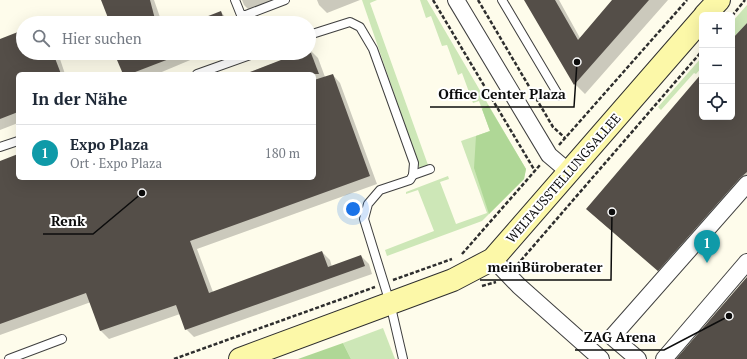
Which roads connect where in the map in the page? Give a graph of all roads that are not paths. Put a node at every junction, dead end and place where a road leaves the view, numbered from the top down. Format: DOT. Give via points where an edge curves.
graph roads {
  1 [pos="235,0"];
  2 [pos="286,0"];
  3 [pos="456,0"];
  4 [pos="502,0"];
  5 [pos="718,0"];
  6 [pos="708,12"];
  7 [pos="699,22"];
  8 [pos="316,34"];
  9 [pos="236,60"];
  10 [pos="203,72"];
  11 [pos="559,96"];
  12 [pos="16,142"];
  13 [pos="0,147"];
  14 [pos="430,169"];
  15 [pos="569,172"];
  16 [pos="413,175"];
  17 [pos="747,184"];
  18 [pos="493,259"];
  19 [pos="747,262"];
  20 [pos="388,293"];
  21 [pos="62,339"];
  22 [pos="9,359"];
  23 [pos="240,359"];
  24 [pos="403,359"];
  25 [pos="601,359"];
  26 [pos="638,359"];
  27 [pos="664,359"];
  1 -- 2 [label="lane" via="241,15"];
  3 -- 15 [label="street" via="549,155"];
  4 -- 11 [label="lane"];
  5 -- 6 [label="main road"];
  7 -- 15 [label="main road, WELTAUSSTELLUNGSALLEE"];
  8 -- 16 [label="lane" via="350,22 360,28 373,50 410,149 414,163"];
  9 -- 10 [label="lane"];
  12 -- 13 [label="lane"];
  14 -- 16 [label="lane"];
  15 -- 18 [label="main road, WELTAUSSTELLUNGSALLEE"];
  16 -- 20 [label="lane" via="410,180 380,190 365,210 364,222"];
  17 -- 26 [label="street" via="612,337"];
  18 -- 20 [label="main road, WELTAUSSTELLUNGSALLEE" via="466,274"];
  18 -- 25 [label="street"];
  19 -- 27 [label="street"];
  20 -- 23 [label="main road, WELTAUSSTELLUNGSALLEE"];
  20 -- 24 [label="lane"];
  21 -- 22 [label="lane"];
}
